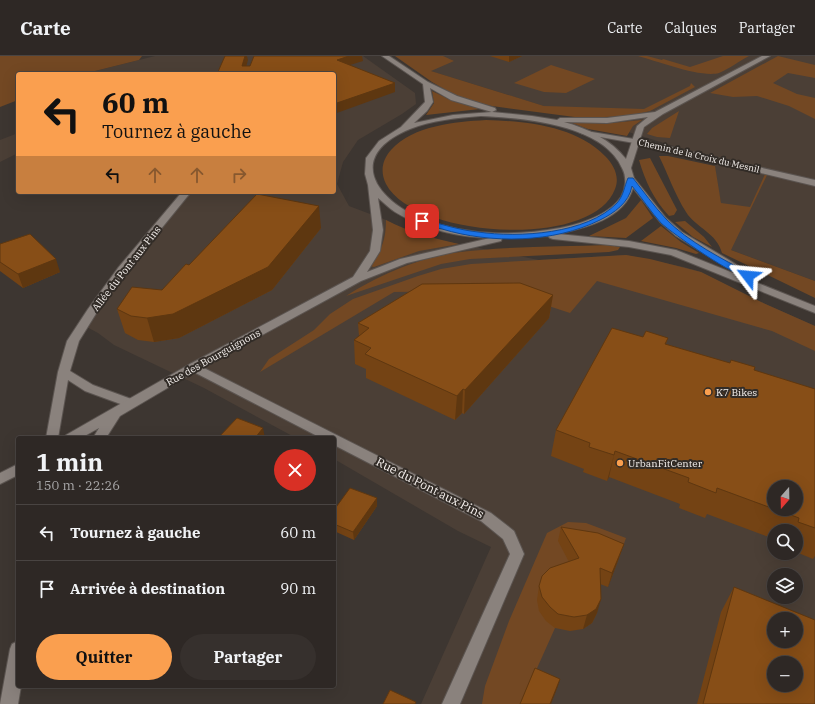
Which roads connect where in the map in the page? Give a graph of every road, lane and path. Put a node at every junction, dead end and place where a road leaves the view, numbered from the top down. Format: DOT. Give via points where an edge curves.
graph roads {
  1 [pos="385,56"];
  2 [pos="767,56"];
  3 [pos="426,83"];
  4 [pos="660,112"];
  5 [pos="511,115"];
  6 [pos="540,119"];
  7 [pos="403,130"];
  8 [pos="583,132"];
  9 [pos="635,141"];
  10 [pos="627,167"];
  11 [pos="630,180"];
  12 [pos="815,183"];
  13 [pos="372,186"];
  14 [pos="185,194"];
  15 [pos="538,235"];
  16 [pos="510,236"];
  17 [pos="357,279"];
  18 [pos="788,298"];
  19 [pos="815,310"];
  20 [pos="194,367"];
  21 [pos="64,372"];
  22 [pos="130,403"];
  23 [pos="115,412"];
  24 [pos="52,436"];
  25 [pos="74,436"];
  26 [pos="101,436"];
  27 [pos="329,436"];
  28 [pos="336,440"];
  29 [pos="16,470"];
  30 [pos="0,479"];
  31 [pos="16,661"];
  32 [pos="9,704"];
  33 [pos="451,704"];
  1 -- 3 [label="street"];
  2 -- 4 [label="street"];
  3 -- 5 [label="street" via="454,98"];
  3 -- 7 [label="street" via="428,102"];
  4 -- 6 [label="street" via="608,121"];
  4 -- 9 [label="street" via="641,126"];
  5 -- 6 [label="street"];
  5 -- 7 [label="street" via="453,116 426,121"];
  6 -- 8 [label="street"];
  7 -- 13 [label="street" via="384,141 372,154 368,164"];
  8 -- 9 [label="street, Chemin de la Croix du Mesnil"];
  8 -- 10 [label="street" via="610,148"];
  9 -- 10 [label="street"];
  9 -- 12 [label="street, Chemin de la Croix du Mesnil"];
  10 -- 11 [label="street"];
  11 -- 15 [label="street" via="628,192 620,204 607,214 588,224 565,231"];
  11 -- 18 [label="street" via="663,220 679,234 721,261"];
  13 -- 16 [label="street" via="383,199 400,211 422,221 479,235"];
  13 -- 17 [label="street" via="378,230 375,251"];
  14 -- 21 [label="street, Allée du Pont aux Pins" via="122,270 92,311 73,341"];
  15 -- 16 [label="street"];
  15 -- 18 [label="street" via="629,244 673,252"];
  16 -- 17 [label="street, Rue des Bourguignons" via="404,261"];
  17 -- 20 [label="street, Rue des Bourguignons"];
  18 -- 19 [label="street"];
  20 -- 22 [label="street, Rue des Bourguignons"];
  20 -- 27 [label="street, Rue du Pont aux Pins"];
  21 -- 22 [label="street" via="89,388"];
  21 -- 24 [label="street, Allée du Pont aux Pins"];
  22 -- 23 [label="street, Rue des Bourguignons"];
  23 -- 25 [label="street, Rue des Bourguignons"];
  23 -- 26 [label="street"];
  28 -- 33 [label="street, Rue du Pont aux Pins" via="486,517 509,536 516,554"];
  29 -- 30 [label="street"];
  31 -- 32 [label="street"];
}
